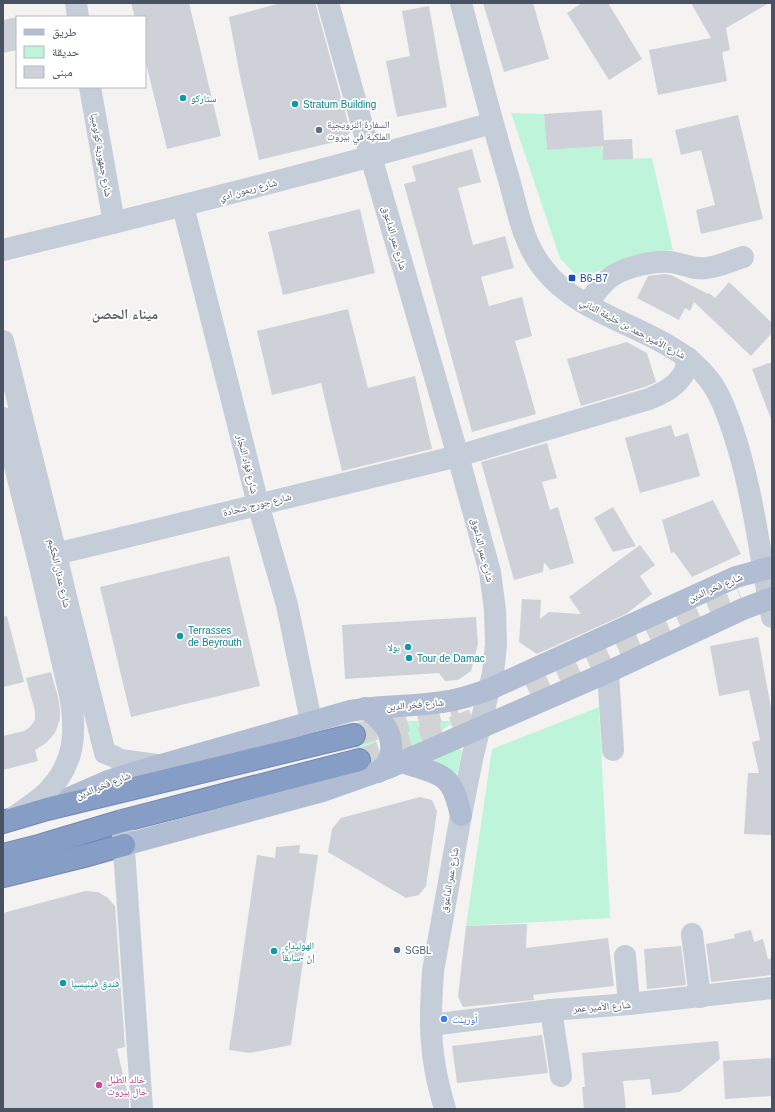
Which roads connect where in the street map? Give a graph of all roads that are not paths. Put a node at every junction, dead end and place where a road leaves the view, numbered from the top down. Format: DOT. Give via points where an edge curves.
graph roads {
  1 [pos="76,3"];
  2 [pos="328,3"];
  3 [pos="461,3"];
  4 [pos="78,16"];
  5 [pos="90,88"];
  6 [pos="492,123"];
  7 [pos="371,157"];
  8 [pos="183,206"];
  9 [pos="114,223"];
  10 [pos="3,250"];
  11 [pos="743,256"];
  12 [pos="587,304"];
  13 [pos="3,341"];
  14 [pos="688,358"];
  15 [pos="3,418"];
  16 [pos="458,456"];
  17 [pos="258,504"];
  18 [pos="56,554"];
  19 [pos="768,568"];
  20 [pos="771,604"];
  21 [pos="608,672"];
  22 [pos="490,689"];
  23 [pos="365,708"];
  24 [pos="311,722"];
  25 [pos="479,728"];
  26 [pos="354,735"];
  27 [pos="613,750"];
  28 [pos="359,760"];
  29 [pos="403,762"];
  30 [pos="157,765"];
  31 [pos="378,772"];
  32 [pos="47,809"];
  33 [pos="461,815"];
  34 [pos="6,821"];
  35 [pos="122,822"];
  36 [pos="124,845"];
  37 [pos="3,855"];
  38 [pos="3,876"];
  39 [pos="692,934"];
  40 [pos="625,956"];
  41 [pos="772,988"];
  42 [pos="700,997"];
  43 [pos="630,1004"];
  44 [pos="551,1010"];
  45 [pos="431,1025"];
  46 [pos="561,1076"];
  47 [pos="142,1109"];
  48 [pos="445,1109"];
  1 -- 4 [label="street"];
  2 -- 7 [label="street, شارع عمر الداعوق"];
  3 -- 6 [label="street, شارع الأمير حمد بن خليفة الثاني"];
  5 -- 9 [label="street, شارع جمهورية كولومبيا"];
  6 -- 7 [label="street, شارع ريمون ادي"];
  6 -- 12 [label="street, شارع الأمير حمد بن خليفة الثاني" via="533,254 551,277 571,295"];
  7 -- 8 [label="street, شارع ريمون ادي"];
  7 -- 16 [label="street, شارع عمر الداعوق"];
  8 -- 9 [label="street, شارع ريمون ادي"];
  8 -- 17 [label="street, شارع فؤاد النجار"];
  9 -- 10 [label="street, شارع ريمون ادي"];
  11 -- 12 [label="street" via="706,268 693,268 672,262 657,262 635,267 608,280"];
  12 -- 14 [label="street, شارع الأمير حمد بن خليفة الثاني"];
  13 -- 18 [label="street, شارع عدنان الحكيم"];
  14 -- 16 [label="street, شارع جورج شحادة" via="685,372 677,382 667,391 649,399"];
  14 -- 19 [label="street, شارع الأمير حمد بن خليفة الثاني" via="712,383 728,415 740,451"];
  15 -- 34 [label="street, شارع عدنان الحكيم" via="74,715 71,748 67,764 60,776 44,796"];
  16 -- 17 [label="street, شارع جورج شحادة"];
  16 -- 22 [label="street, شارع عمر الداعوق" via="490,572 496,645"];
  17 -- 18 [label="street, شارع جورج شحادة"];
  17 -- 24 [label="street, شارع فؤاد النجار" via="287,605"];
  18 -- 30 [label="street, شارع عدنان الحكيم" via="105,753 120,760"];
  19 -- 20 [label="street, شارع الأمير حمد بن خليفة الثاني"];
  19 -- 22 [label="main road, شارع فخر الدين" via="736,576"];
  20 -- 21 [label="main road" via="743,609"];
  21 -- 25 [label="main road"];
  21 -- 27 [label="street"];
  22 -- 23 [label="main road, شارع فخر الدين" via="444,702"];
  22 -- 25 [label="street, شارع عمر الداعوق"];
  23 -- 24 [label="main road, شارع فخر الدين"];
  23 -- 31 [label="main road" via="385,725 391,741 388,762"];
  24 -- 30 [label="main road, شارع فخر الدين"];
  25 -- 29 [label="main road"];
  25 -- 33 [label="street, شارع عمر الداعوق"];
  26 -- 32 [label="highway"];
  28 -- 35 [label="highway"];
  29 -- 31 [label="main road"];
  29 -- 33 [label="main road" via="433,772 446,780 454,792"];
  30 -- 32 [label="main road, شارع فخر الدين" via="104,783"];
  31 -- 36 [label="main road" via="323,791"];
  32 -- 34 [label="highway"];
  33 -- 45 [label="street, شارع عمر الداعوق" via="433,971"];
  35 -- 36 [label="street"];
  35 -- 37 [label="highway"];
  36 -- 38 [label="highway"];
  36 -- 47 [label="street"];
  39 -- 42 [label="street"];
  40 -- 43 [label="street"];
  41 -- 42 [label="street, شارع الأمير عمر"];
  42 -- 43 [label="street, شارع الأمير عمر"];
  43 -- 44 [label="street, شارع الأمير عمر"];
  44 -- 45 [label="street, شارع الأمير عمر"];
  44 -- 46 [label="street"];
  45 -- 48 [label="street, شارع عمر الداعوق" via="435,1068"];
}
